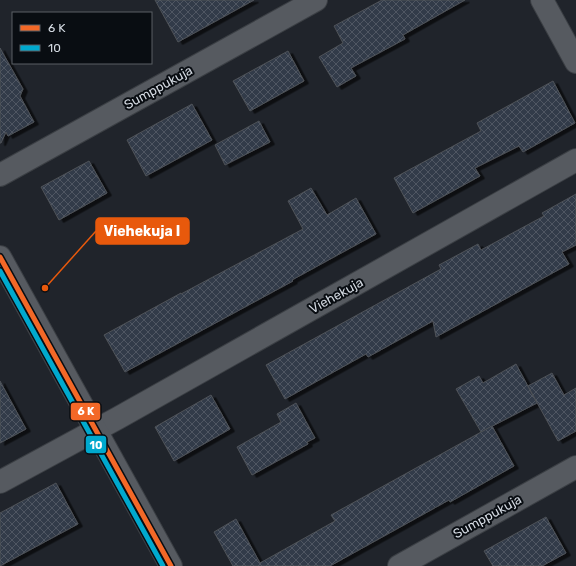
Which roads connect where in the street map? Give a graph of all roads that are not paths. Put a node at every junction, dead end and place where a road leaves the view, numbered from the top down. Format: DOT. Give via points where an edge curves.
graph roads {
  1 [pos="316,0"];
  2 [pos="542,0"];
  3 [pos="576,62"];
  4 [pos="576,160"];
  5 [pos="0,175"];
  6 [pos="0,256"];
  7 [pos="95,430"];
  8 [pos="576,467"];
  9 [pos="0,482"];
  10 [pos="171,566"];
  11 [pos="399,566"];
  1 -- 5 [label="street, Sumppukuja"];
  2 -- 3 [label="street"];
  4 -- 7 [label="street, Viehekuja"];
  6 -- 7 [label="street"];
  7 -- 9 [label="street, Viehekuja"];
  7 -- 10 [label="street"];
  8 -- 11 [label="street, Sumppukuja"];
}
